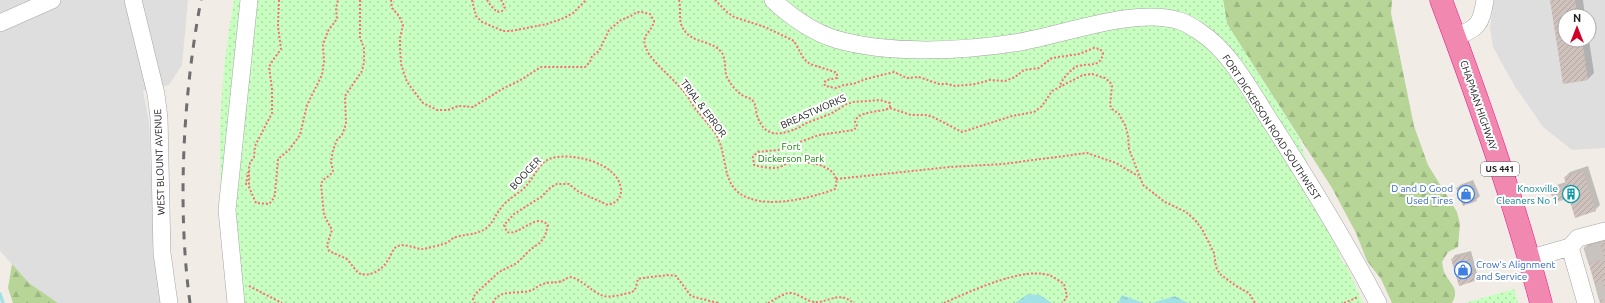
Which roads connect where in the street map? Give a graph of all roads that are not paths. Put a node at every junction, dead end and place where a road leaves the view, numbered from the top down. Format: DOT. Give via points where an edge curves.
graph roads {
  1 [pos="52,0"];
  2 [pos="134,0"];
  3 [pos="249,0"];
  4 [pos="773,0"];
  5 [pos="1441,0"];
  6 [pos="1485,0"];
  7 [pos="0,23"];
  8 [pos="1455,37"];
  9 [pos="1605,231"];
  10 [pos="1577,254"];
  11 [pos="1528,259"];
  12 [pos="1589,297"];
  13 [pos="1371,299"];
  14 [pos="169,303"];
  15 [pos="236,303"];
  16 [pos="1541,303"];
  1 -- 7 [label="street"];
  2 -- 14 [label="street, WEST BLOUNT AVENUE" via="156,94 159,118 162,254"];
  3 -- 15 [label="street" via="227,210"];
  4 -- 13 [label="street, FORT DICKERSON ROAD SOUTHWEST" via="807,26 834,39 898,49 933,50 1020,42 1132,18 1155,17 1181,21 1201,33 1221,50 1237,70 1301,169 1361,271"];
  5 -- 8 [label="highway, CHAPMAN HIGHWAY / US 441"];
  6 -- 8 [label="street" via="1477,26"];
  8 -- 11 [label="highway, CHAPMAN HIGHWAY / US 441"];
  9 -- 10 [label="street" via="1578,238"];
  10 -- 11 [label="street"];
  10 -- 12 [label="street"];
  11 -- 16 [label="highway, CHAPMAN HIGHWAY / US 441"];
}
